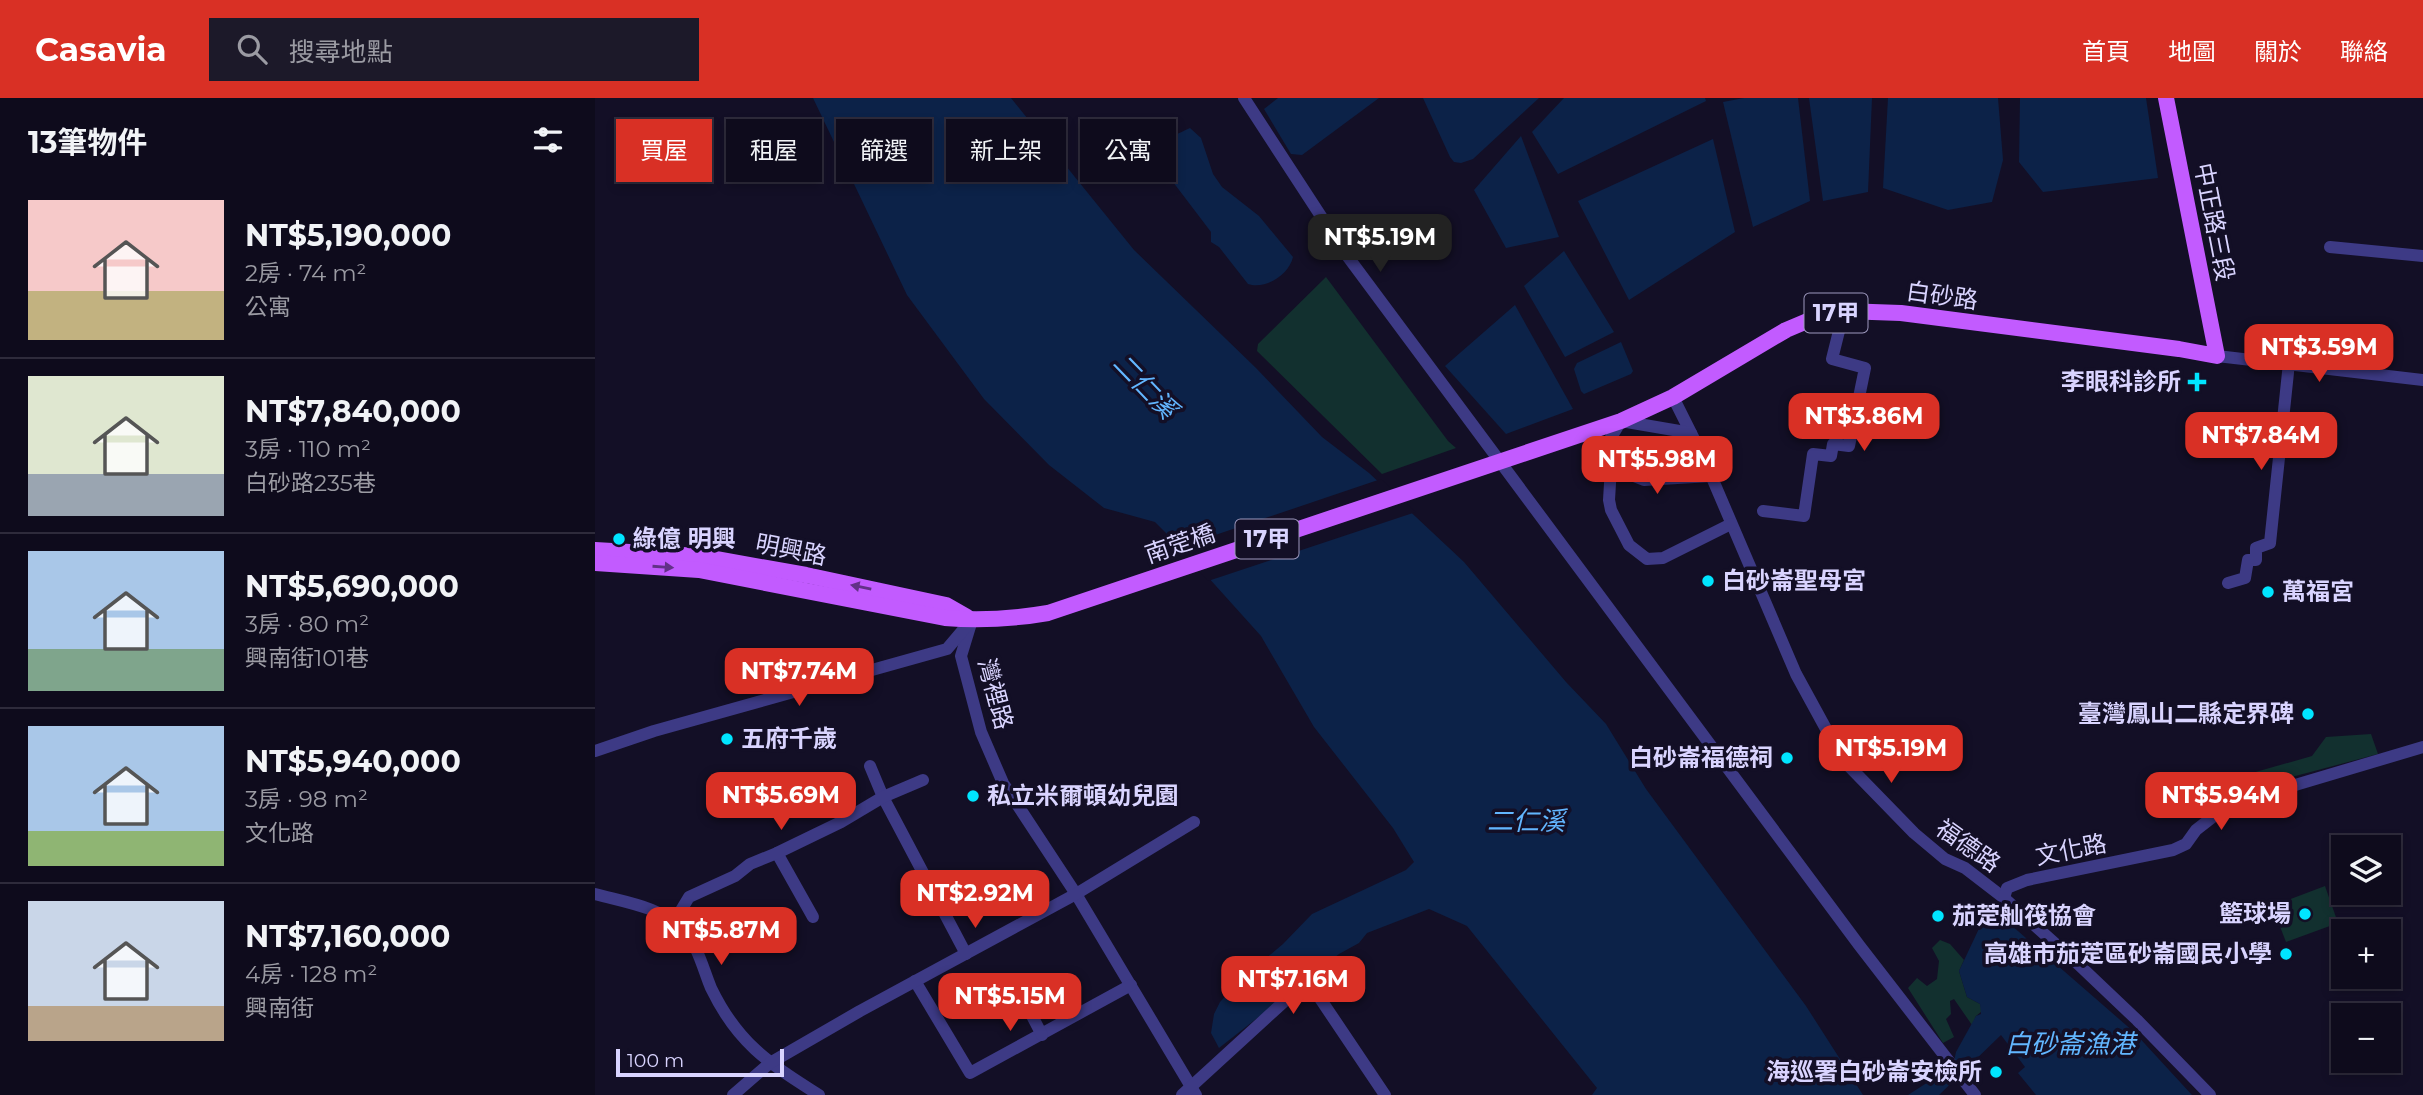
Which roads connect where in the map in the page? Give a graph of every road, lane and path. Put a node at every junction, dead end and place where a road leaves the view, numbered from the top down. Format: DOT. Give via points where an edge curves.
graph roads {
  1 [pos="1244,98"];
  2 [pos="2166,98"];
  3 [pos="2330,247"];
  4 [pos="2423,256"];
  5 [pos="1843,311"];
  6 [pos="2217,356"];
  7 [pos="2289,363"];
  8 [pos="2423,380"];
  9 [pos="1673,397"];
  10 [pos="1621,421"];
  11 [pos="1691,433"];
  12 [pos="1492,463"];
  13 [pos="1611,467"];
  14 [pos="1711,476"];
  15 [pos="1763,511"];
  16 [pos="1731,524"];
  17 [pos="595,550"];
  18 [pos="595,564"];
  19 [pos="2228,583"];
  20 [pos="1048,613"];
  21 [pos="972,620"];
  22 [pos="2423,747"];
  23 [pos="595,751"];
  24 [pos="870,766"];
  25 [pos="923,780"];
  26 [pos="883,797"];
  27 [pos="1194,822"];
  28 [pos="777,853"];
  29 [pos="595,894"];
  30 [pos="1076,894"];
  31 [pos="2004,898"];
  32 [pos="813,917"];
  33 [pos="674,922"];
  34 [pos="966,954"];
  35 [pos="915,981"];
  36 [pos="1015,983"];
  37 [pos="1131,985"];
  38 [pos="1042,1035"];
  39 [pos="770,1063"];
  40 [pos="1190,1092"];
  41 [pos="733,1095"];
  42 [pos="819,1095"];
  43 [pos="1385,1095"];
  44 [pos="1975,1095"];
  45 [pos="2210,1095"];
  1 -- 12 [label="street" via="1345,253"];
  2 -- 6 [label="main road, 中正路三段"];
  3 -- 4 [label="street"];
  5 -- 6 [label="main road, 白砂路 / 17甲" via="1901,313"];
  5 -- 9 [label="main road, 白砂路 / 17甲" via="1786,330"];
  5 -- 15 [label="street" via="1832,359 1865,368 1849,446 1833,444 1831,456 1813,454 1804,516"];
  6 -- 7 [label="street, 白砂路"];
  7 -- 8 [label="street, 白砂路"];
  7 -- 19 [label="street" via="2270,543 2256,548 2256,560 2248,560 2245,578"];
  9 -- 10 [label="main road, 白砂路 / 17甲"];
  9 -- 11 [label="street, 福德路"];
  10 -- 11 [label="street"];
  10 -- 12 [label="main road, 白砂路 / 17甲"];
  10 -- 13 [label="street" via="1606,446"];
  11 -- 14 [label="street, 福德路"];
  12 -- 20 [label="main road, 南萣橋 / 17甲"];
  12 -- 44 [label="street"];
  13 -- 14 [label="street" via="1644,480"];
  13 -- 16 [label="street" via="1611,510 1629,545 1647,559 1663,558"];
  14 -- 16 [label="street, 福德路"];
  16 -- 31 [label="street, 福德路" via="1796,674 1843,760 1914,833"];
  21 -- 17 [label="main road, 明興路 / 17甲, one-way" via="946,605 806,575 699,556"];
  18 -- 21 [label="main road, 明興路 / 17甲, one-way" via="699,570"];
  20 -- 21 [label="main road, 明興路 / 17甲"];
  21 -- 23 [label="street, 灣裡路" via="947,649"];
  21 -- 30 [label="street, 灣裡路" via="961,656 981,732 1003,783"];
  22 -- 31 [label="street, 文化路" via="2228,805 2186,844 2173,850 2027,880 2007,888"];
  24 -- 26 [label="street"];
  25 -- 26 [label="street"];
  26 -- 28 [label="street"];
  26 -- 34 [label="street"];
  27 -- 30 [label="street"];
  28 -- 32 [label="street"];
  28 -- 33 [label="street" via="689,897"];
  29 -- 33 [label="street"];
  30 -- 34 [label="street"];
  30 -- 37 [label="street, 灣裡路"];
  31 -- 45 [label="street, 福德路" via="2137,1020"];
  33 -- 39 [label="street" via="690,939 732,1026"];
  34 -- 35 [label="street"];
  35 -- 38 [label="street" via="970,1073"];
  35 -- 39 [label="street"];
  36 -- 38 [label="street"];
  37 -- 38 [label="street"];
  37 -- 40 [label="street, 灣裡路"];
  39 -- 41 [label="street"];
  39 -- 42 [label="street"];
  40 -- 43 [label="street" via="1309,982"];
}
